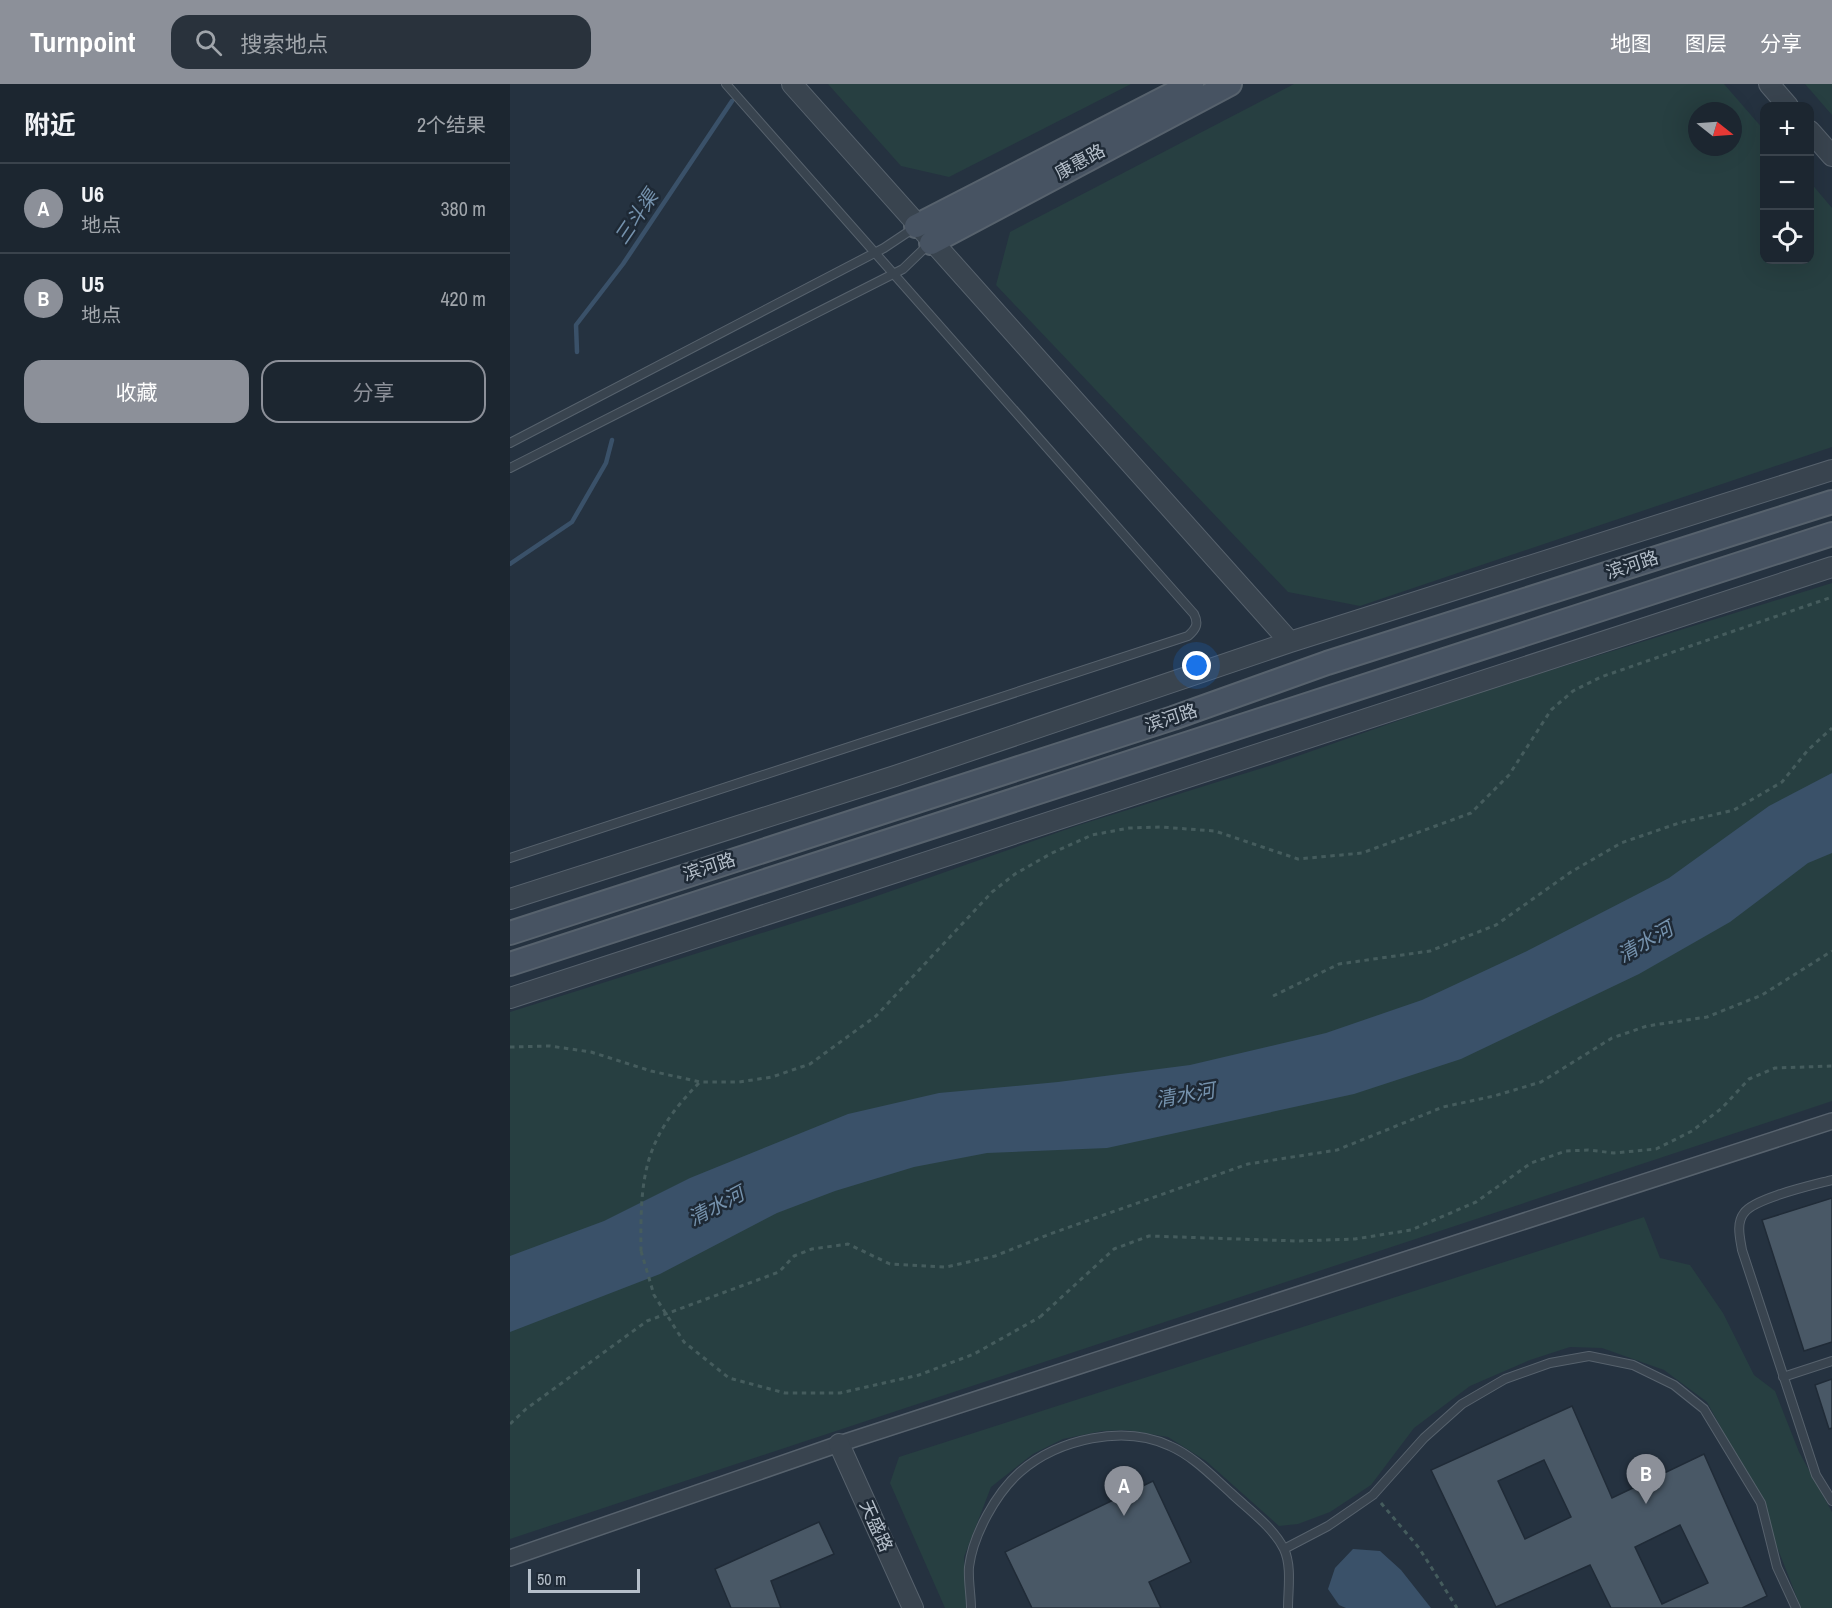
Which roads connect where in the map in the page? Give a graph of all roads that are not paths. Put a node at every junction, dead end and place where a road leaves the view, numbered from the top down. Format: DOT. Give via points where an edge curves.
graph roads {
  1 [pos="726,84"];
  2 [pos="792,84"];
  3 [pos="1192,84"];
  4 [pos="1230,84"];
  5 [pos="1769,84"];
  6 [pos="1785,102"];
  7 [pos="1814,136"];
  8 [pos="1832,156"];
  9 [pos="924,234"];
  10 [pos="874,253"];
  11 [pos="892,274"];
  12 [pos="510,443"];
  13 [pos="510,468"];
  14 [pos="1832,470"];
  15 [pos="1832,502"];
  16 [pos="1832,534"];
  17 [pos="1832,567"];
  18 [pos="1290,642"];
  19 [pos="510,858"];
  20 [pos="510,899"];
  21 [pos="510,933"];
  22 [pos="510,964"];
  23 [pos="510,998"];
  24 [pos="1832,1121"];
  25 [pos="1832,1180"];
  26 [pos="1832,1361"];
  27 [pos="1784,1377"];
  28 [pos="839,1444"];
  29 [pos="1832,1501"];
  30 [pos="1284,1550"];
  31 [pos="510,1558"];
  32 [pos="914,1608"];
  33 [pos="972,1608"];
  34 [pos="1288,1608"];
  35 [pos="1796,1608"];
  1 -- 10 [label="lane"];
  2 -- 9 [label="street"];
  3 -- 9 [label="main road, 康惠路"];
  4 -- 9 [label="main road, 康惠路"];
  5 -- 6 [label="street"];
  7 -- 8 [label="street"];
  9 -- 10 [label="lane"];
  9 -- 11 [label="lane" via="903,269"];
  9 -- 18 [label="street"];
  10 -- 11 [label="lane"];
  10 -- 12 [label="lane"];
  11 -- 13 [label="lane"];
  11 -- 19 [label="lane" via="1194,614 1196,629 1188,636"];
  14 -- 18 [label="street"];
  15 -- 21 [label="main road, 滨河路" via="1328,663 1173,718"];
  16 -- 22 [label="main road, 滨河路"];
  17 -- 23 [label="street"];
  18 -- 20 [label="street" via="895,776"];
  24 -- 28 [label="street"];
  25 -- 27 [label="lane" via="1754,1204 1743,1213 1739,1228 1742,1250"];
  26 -- 27 [label="lane"];
  27 -- 29 [label="lane" via="1816,1475"];
  28 -- 31 [label="street"];
  28 -- 32 [label="street, 天盛路"];
  30 -- 33 [label="lane" via="1266,1525 1210,1474 1170,1445 1143,1438 1106,1436 1043,1456 1019,1473 995,1503 978,1535 969,1567"];
  30 -- 34 [label="lane"];
  30 -- 35 [label="lane" via="1373,1495 1424,1438 1462,1404 1505,1379 1550,1363 1589,1356 1633,1365 1674,1385 1704,1409 1761,1503 1777,1567"];
}
